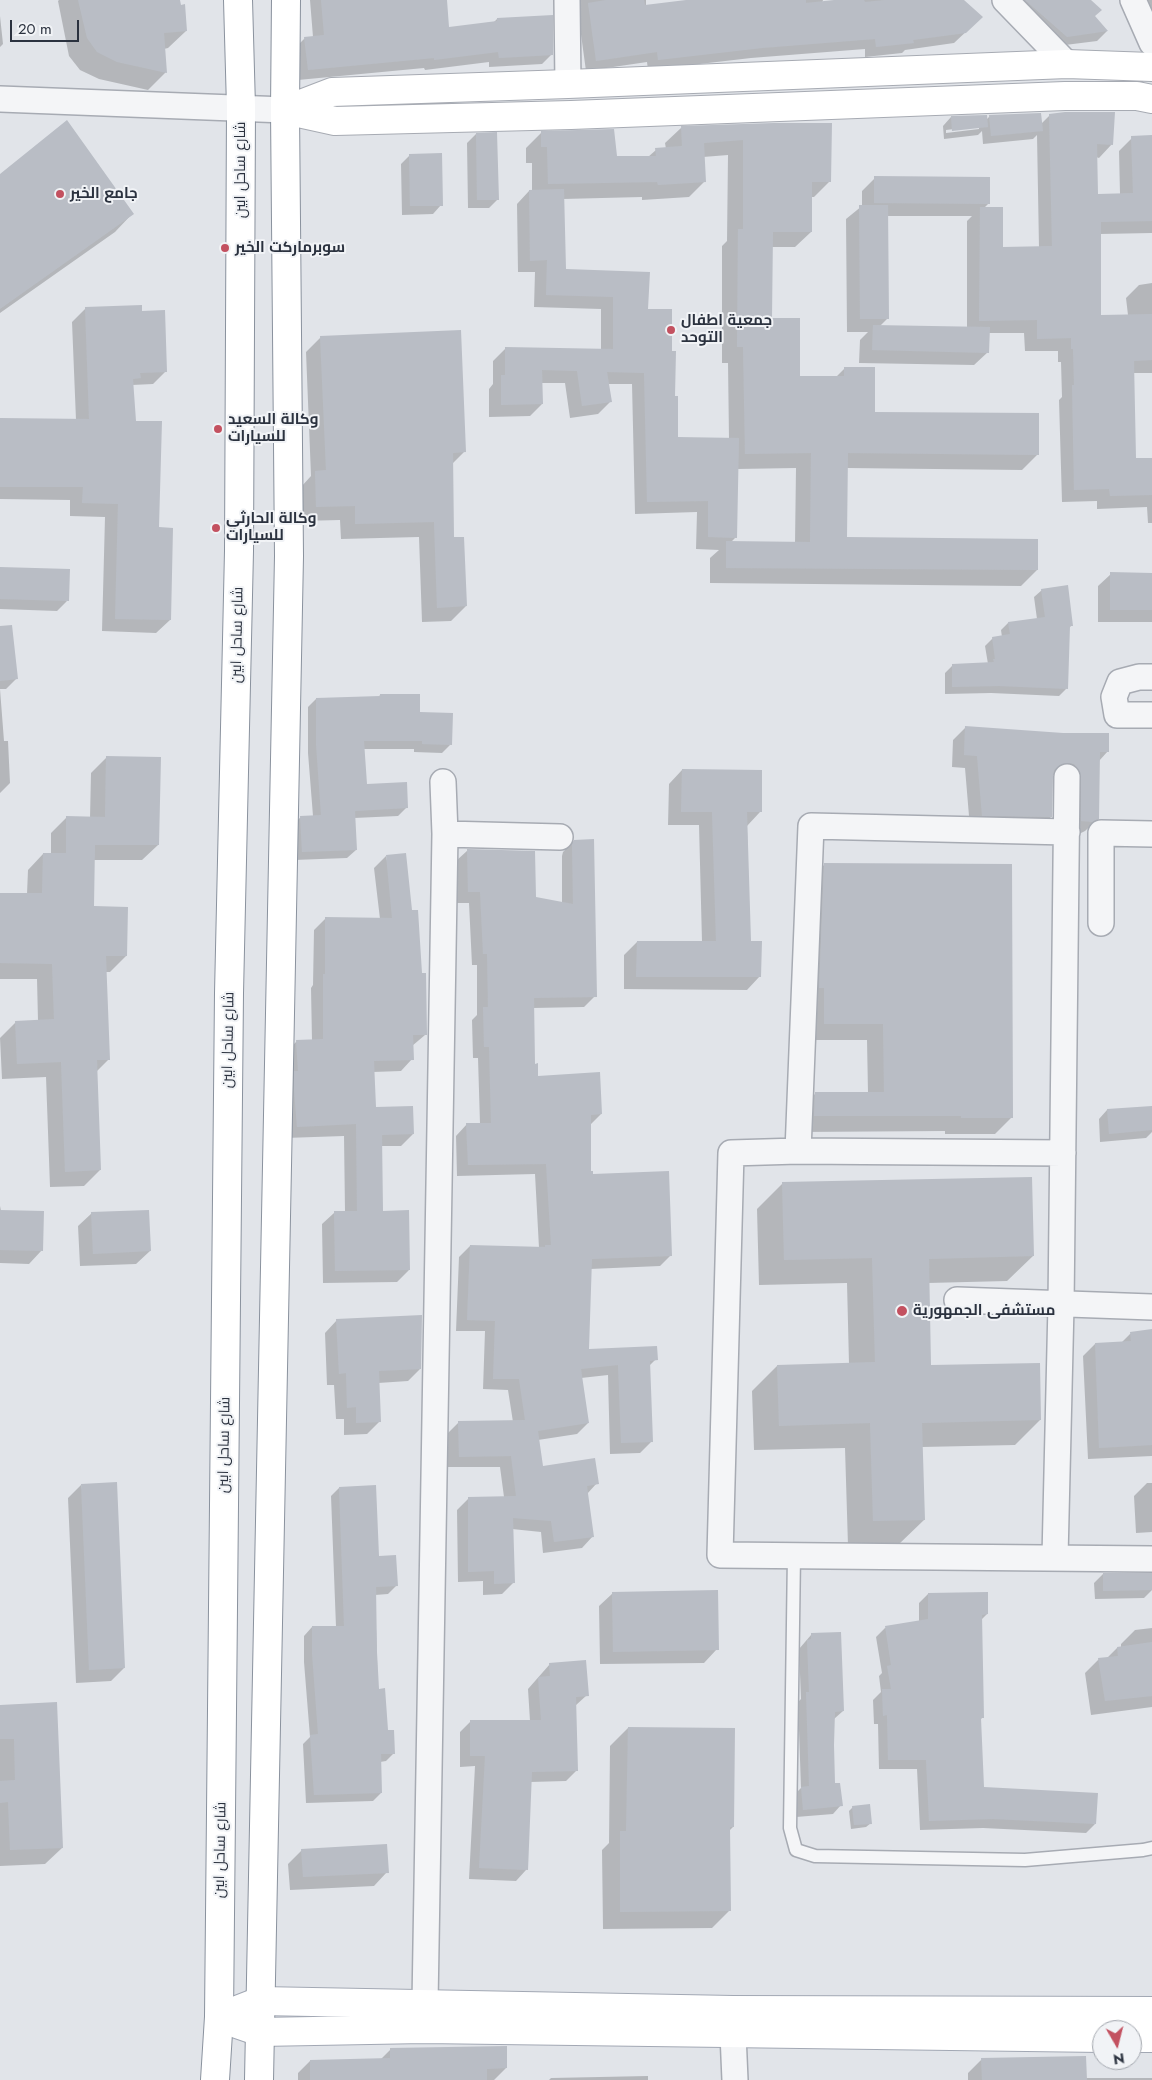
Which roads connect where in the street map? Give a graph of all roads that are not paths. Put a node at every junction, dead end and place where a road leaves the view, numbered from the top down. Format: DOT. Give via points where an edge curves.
graph roads {
  1 [pos="238,0"];
  2 [pos="286,0"];
  3 [pos="567,0"];
  4 [pos="1005,0"];
  5 [pos="1133,0"];
  6 [pos="1152,44"];
  7 [pos="1067,64"];
  8 [pos="1152,67"];
  9 [pos="568,84"];
  10 [pos="1152,99"];
  11 [pos="0,100"];
  12 [pos="241,108"];
  13 [pos="285,110"];
  14 [pos="571,115"];
  15 [pos="1152,677"];
  16 [pos="1152,716"];
  17 [pos="1067,777"];
  18 [pos="443,782"];
  19 [pos="1067,832"];
  20 [pos="445,834"];
  21 [pos="1152,834"];
  22 [pos="560,837"];
  23 [pos="1101,923"];
  24 [pos="798,1151"];
  25 [pos="1063,1153"];
  26 [pos="957,1300"];
  27 [pos="1061,1305"];
  28 [pos="1152,1307"];
  29 [pos="794,1555"];
  30 [pos="1055,1557"];
  31 [pos="1152,1559"];
  32 [pos="1152,1848"];
  33 [pos="260,2001"];
  34 [pos="1152,2011"];
  35 [pos="424,2016"];
  36 [pos="219,2017"];
  37 [pos="733,2022"];
  38 [pos="260,2032"];
  39 [pos="1092,2038"];
  40 [pos="215,2080"];
  41 [pos="259,2080"];
  42 [pos="735,2080"];
  1 -- 12 [label="main road, شارع ساحل ابين"];
  2 -- 13 [label="main road"];
  3 -- 9 [label="street"];
  4 -- 7 [label="street"];
  5 -- 6 [label="street"];
  7 -- 8 [label="main road"];
  7 -- 9 [label="main road"];
  9 -- 13 [label="main road" via="332,92"];
  9 -- 14 [label="main road"];
  10 -- 14 [label="main road" via="1065,96"];
  11 -- 12 [label="street"];
  12 -- 13 [label="street"];
  12 -- 36 [label="main road, شارع ساحل ابين" via="240,541 230,983"];
  13 -- 14 [label="main road" via="335,121"];
  13 -- 33 [label="main road" via="289,565"];
  15 -- 16 [label="street" via="1120,682 1114,697 1117,715"];
  17 -- 19 [label="street"];
  18 -- 20 [label="street"];
  19 -- 24 [label="street" via="811,826"];
  19 -- 25 [label="street"];
  20 -- 22 [label="street"];
  20 -- 35 [label="street"];
  21 -- 23 [label="street" via="1101,833"];
  24 -- 25 [label="street"];
  24 -- 29 [label="street" via="731,1153 720,1555"];
  25 -- 27 [label="street"];
  26 -- 27 [label="street"];
  27 -- 28 [label="street"];
  27 -- 30 [label="street"];
  29 -- 30 [label="street"];
  29 -- 32 [label="lane" via="790,1828 796,1850 815,1856 1025,1860"];
  30 -- 31 [label="street"];
  33 -- 35 [label="main road"];
  33 -- 36 [label="main road"];
  33 -- 38 [label="main road"];
  34 -- 37 [label="main road"];
  35 -- 37 [label="main road"];
  35 -- 38 [label="main road"];
  36 -- 38 [label="main road"];
  36 -- 40 [label="main road, شارع ساحل ابين"];
  37 -- 39 [label="main road"];
  37 -- 42 [label="street"];
  38 -- 41 [label="main road"];
}
